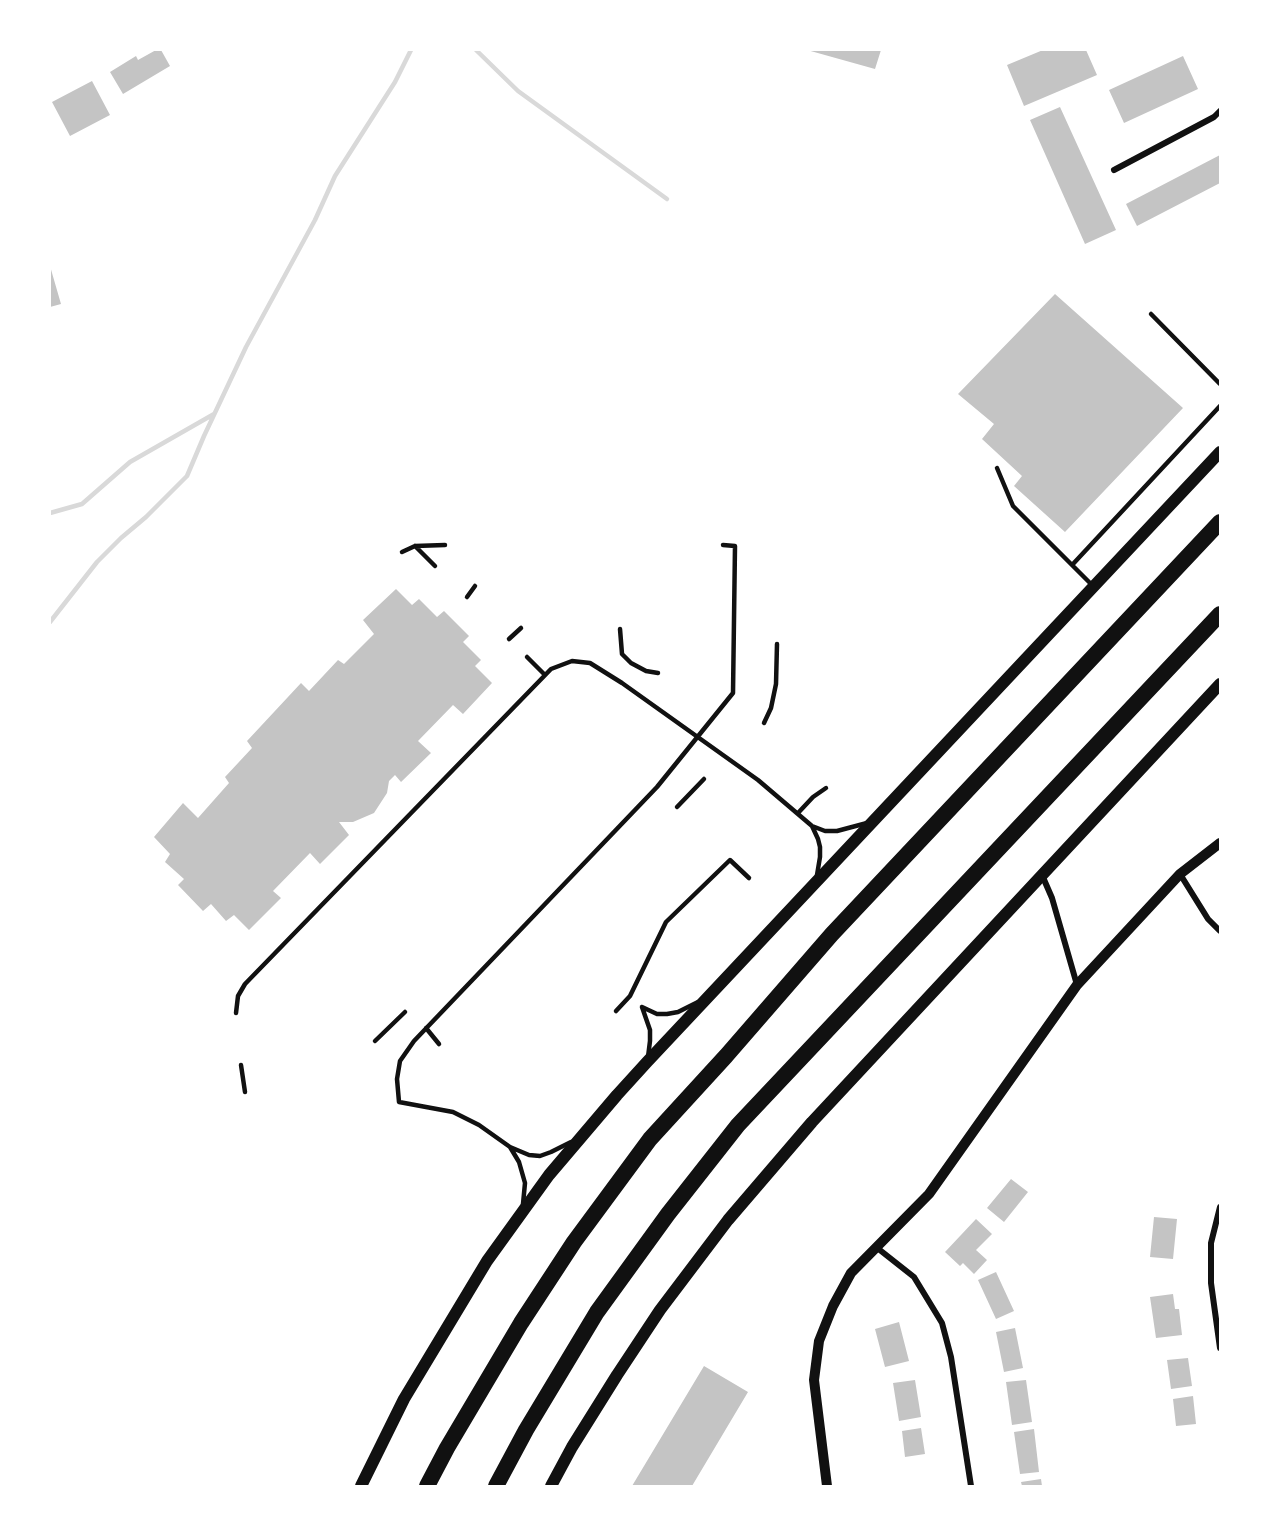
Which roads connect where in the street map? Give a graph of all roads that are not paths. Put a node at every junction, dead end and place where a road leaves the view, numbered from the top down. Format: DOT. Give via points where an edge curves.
graph roads {
  1 [pos="1221,111"];
  2 [pos="1114,170"];
  3 [pos="1151,314"];
  4 [pos="1221,384"];
  5 [pos="1221,406"];
  6 [pos="1221,452"];
  7 [pos="997,468"];
  8 [pos="1221,522"];
  9 [pos="445,545"];
  10 [pos="723,545"];
  11 [pos="415,546"];
  12 [pos="402,552"];
  13 [pos="1073,564"];
  14 [pos="435,566"];
  15 [pos="475,586"];
  16 [pos="1094,587"];
  17 [pos="467,597"];
  18 [pos="1221,614"];
  19 [pos="520,628"];
  20 [pos="620,629"];
  21 [pos="509,639"];
  22 [pos="777,644"];
  23 [pos="527,657"];
  24 [pos="658,673"];
  25 [pos="545,675"];
  26 [pos="1221,684"];
  27 [pos="764,723"];
  28 [pos="698,737"];
  29 [pos="704,779"];
  30 [pos="826,788"];
  31 [pos="677,807"];
  32 [pos="798,813"];
  33 [pos="877,818"];
  34 [pos="812,825"];
  35 [pos="1221,843"];
  36 [pos="1180,874"];
  37 [pos="1041,875"];
  38 [pos="749,878"];
  39 [pos="814,886"];
  40 [pos="1221,931"];
  41 [pos="1077,985"];
  42 [pos="711,994"];
  43 [pos="616,1011"];
  44 [pos="405,1012"];
  45 [pos="236,1013"];
  46 [pos="426,1028"];
  47 [pos="375,1041"];
  48 [pos="439,1044"];
  49 [pos="647,1062"];
  50 [pos="241,1065"];
  51 [pos="245,1092"];
  52 [pos="583,1135"];
  53 [pos="510,1147"];
  54 [pos="1221,1207"];
  55 [pos="521,1214"];
  56 [pos="876,1247"];
  57 [pos="1221,1348"];
  58 [pos="361,1486"];
  59 [pos="427,1486"];
  60 [pos="496,1486"];
  61 [pos="551,1486"];
  62 [pos="827,1486"];
  63 [pos="971,1486"];
  1 -- 2 [label="street"];
  3 -- 4 [label="lane"];
  5 -- 13 [label="lane"];
  6 -- 16 [label="main road"];
  7 -- 13 [label="lane" via="1013,506"];
  8 -- 59 [label="highway" via="840,926 650,1139 573,1242"];
  9 -- 11 [label="lane"];
  10 -- 28 [label="lane" via="735,546 733,693"];
  11 -- 12 [label="lane"];
  11 -- 14 [label="lane"];
  13 -- 16 [label="lane"];
  15 -- 17 [label="lane"];
  16 -- 33 [label="main road"];
  18 -- 60 [label="highway" via="738,1125 597,1312"];
  19 -- 21 [label="lane"];
  20 -- 24 [label="lane" via="621,654 646,671"];
  22 -- 27 [label="lane" via="776,684"];
  23 -- 25 [label="lane"];
  25 -- 28 [label="lane" via="572,661 590,663"];
  25 -- 45 [label="lane" via="245,984 238,996"];
  26 -- 37 [label="main road"];
  28 -- 32 [label="lane"];
  28 -- 46 [label="lane" via="657,787"];
  29 -- 31 [label="lane"];
  30 -- 32 [label="lane"];
  32 -- 34 [label="lane"];
  33 -- 34 [label="lane" via="837,831"];
  33 -- 39 [label="main road"];
  34 -- 39 [label="lane" via="820,856"];
  35 -- 36 [label="street"];
  36 -- 40 [label="street" via="1208,919"];
  36 -- 41 [label="street"];
  37 -- 41 [label="street" via="1052,898"];
  37 -- 61 [label="main road" via="812,1122 728,1220 660,1310"];
  38 -- 43 [label="lane" via="730,860 666,922 630,996"];
  39 -- 42 [label="main road"];
  41 -- 56 [label="street" via="929,1194"];
  42 -- 49 [label="main road"];
  42 -- 49 [label="lane" via="678,1012 657,1014 642,1007 650,1030"];
  44 -- 47 [label="lane"];
  46 -- 48 [label="lane"];
  46 -- 53 [label="lane" via="400,1061 399,1102 453,1112"];
  49 -- 52 [label="main road"];
  50 -- 51 [label="lane"];
  52 -- 53 [label="lane" via="540,1156"];
  52 -- 55 [label="main road"];
  53 -- 55 [label="lane" via="525,1183"];
  54 -- 57 [label="street" via="1211,1243 1211,1283"];
  55 -- 58 [label="main road" via="487,1261 404,1399"];
  56 -- 62 [label="street" via="851,1273 819,1341 814,1380"];
  56 -- 63 [label="street" via="914,1277 942,1323"];
}
